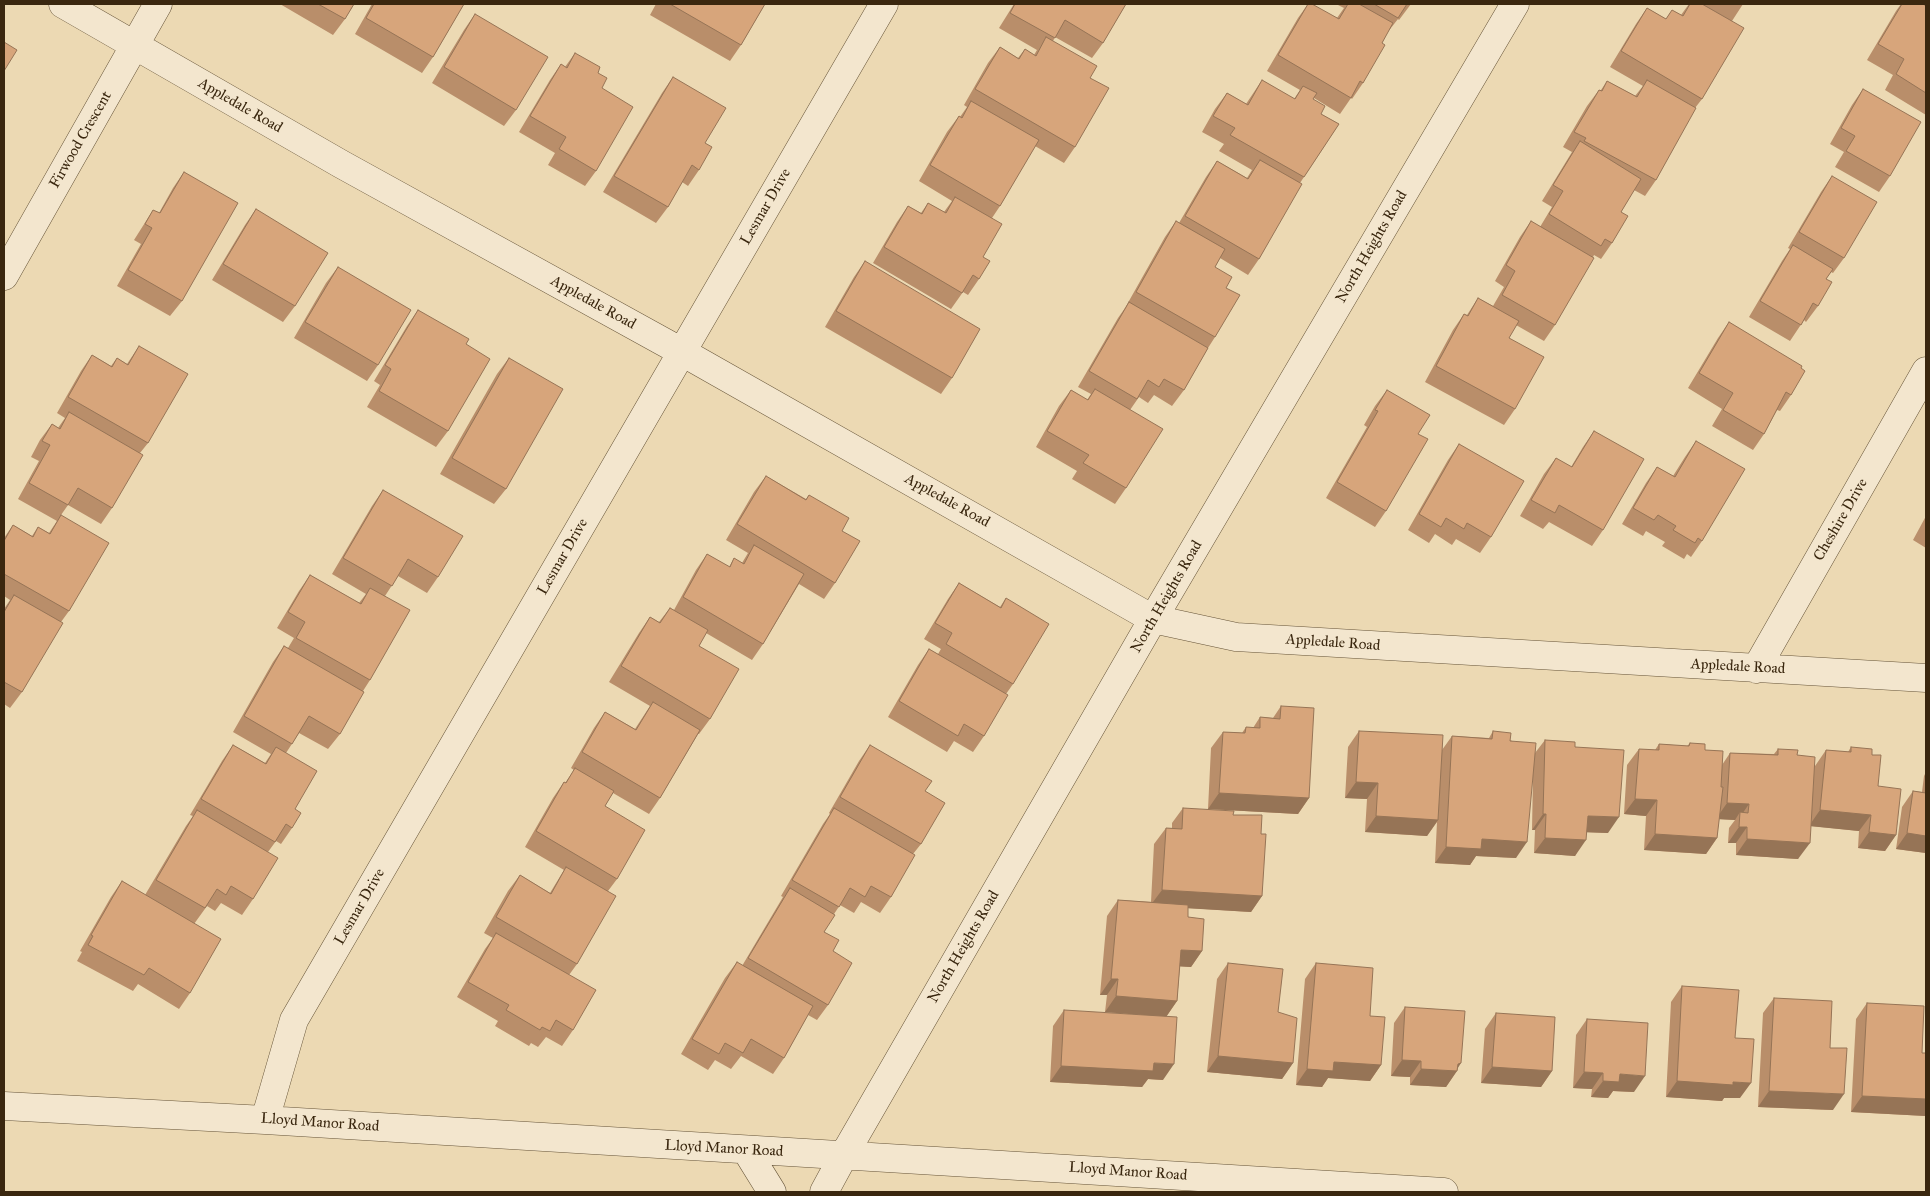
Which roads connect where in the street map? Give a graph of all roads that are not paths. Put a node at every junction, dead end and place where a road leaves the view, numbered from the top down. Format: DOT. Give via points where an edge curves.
graph roads {
  1 [pos="63,4"];
  2 [pos="158,4"];
  3 [pos="884,4"];
  4 [pos="1515,4"];
  5 [pos="134,46"];
  6 [pos="4,276"];
  7 [pos="682,352"];
  8 [pos="1926,370"];
  9 [pos="1153,619"];
  10 [pos="1756,669"];
  11 [pos="1926,678"];
  12 [pos="4,1106"];
  13 [pos="265,1120"];
  14 [pos="746,1150"];
  15 [pos="844,1155"];
  16 [pos="772,1192"];
  17 [pos="824,1192"];
  18 [pos="1444,1192"];
  1 -- 5 [label="street, Appledale Road"];
  2 -- 5 [label="street, Firwood Crescent"];
  3 -- 7 [label="street, Lesmar Drive"];
  4 -- 9 [label="street, North Heights Road"];
  5 -- 6 [label="street, Firwood Crescent"];
  5 -- 7 [label="street, Appledale Road"];
  7 -- 9 [label="street, Appledale Road"];
  7 -- 13 [label="street, Lesmar Drive" via="294,1020"];
  8 -- 10 [label="street, Cheshire Drive"];
  9 -- 10 [label="street, Appledale Road" via="1236,637"];
  9 -- 15 [label="street, North Heights Road"];
  10 -- 11 [label="street, Appledale Road"];
  12 -- 13 [label="street, Lloyd Manor Road"];
  13 -- 14 [label="street, Lloyd Manor Road"];
  14 -- 15 [label="street, Lloyd Manor Road"];
  14 -- 16 [label="street"];
  15 -- 17 [label="street, North Heights Road"];
  15 -- 18 [label="street, Lloyd Manor Road"];
}
